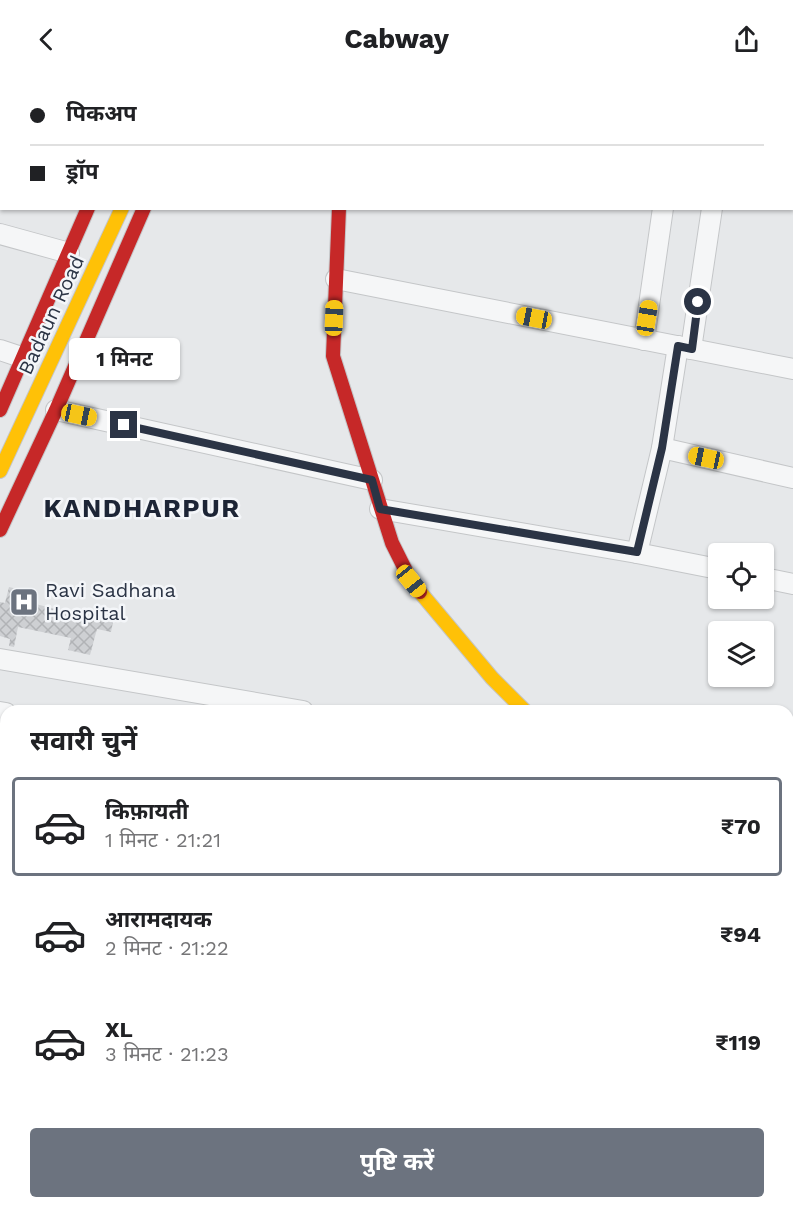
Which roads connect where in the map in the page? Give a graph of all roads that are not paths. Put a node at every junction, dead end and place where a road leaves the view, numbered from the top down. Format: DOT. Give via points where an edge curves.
graph roads {
  1 [pos="87,210"];
  2 [pos="121,210"];
  3 [pos="143,210"];
  4 [pos="339,210"];
  5 [pos="663,210"];
  6 [pos="712,210"];
  7 [pos="0,234"];
  8 [pos="69,253"];
  9 [pos="336,279"];
  10 [pos="54,323"];
  11 [pos="644,340"];
  12 [pos="685,347"];
  13 [pos="0,350"];
  14 [pos="24,358"];
  15 [pos="793,369"];
  16 [pos="0,410"];
  17 [pos="56,410"];
  18 [pos="0,444"];
  19 [pos="662,448"];
  20 [pos="0,471"];
  21 [pos="793,478"];
  22 [pos="372,480"];
  23 [pos="380,509"];
  24 [pos="0,530"];
  25 [pos="637,552"];
  26 [pos="708,567"];
  27 [pos="774,580"];
  28 [pos="793,584"];
  29 [pos="0,659"];
  30 [pos="268,705"];
  31 [pos="519,705"];
  1 -- 8 [label="main road"];
  2 -- 20 [label="main road, Badaun Road"];
  3 -- 17 [label="main road"];
  4 -- 9 [label="main road"];
  5 -- 11 [label="street"];
  6 -- 12 [label="street"];
  7 -- 8 [label="street"];
  8 -- 14 [label="main road"];
  9 -- 11 [label="street"];
  9 -- 22 [label="main road" via="333,356"];
  10 -- 18 [label="main road"];
  11 -- 12 [label="street"];
  12 -- 15 [label="street"];
  12 -- 19 [label="street"];
  13 -- 14 [label="street"];
  14 -- 16 [label="main road"];
  17 -- 22 [label="street"];
  17 -- 24 [label="main road"];
  19 -- 21 [label="street"];
  19 -- 25 [label="street"];
  22 -- 23 [label="main road"];
  23 -- 25 [label="street"];
  23 -- 31 [label="main road" via="411,581"];
  25 -- 26 [label="street"];
  27 -- 28 [label="street"];
  29 -- 30 [label="street"];
}
